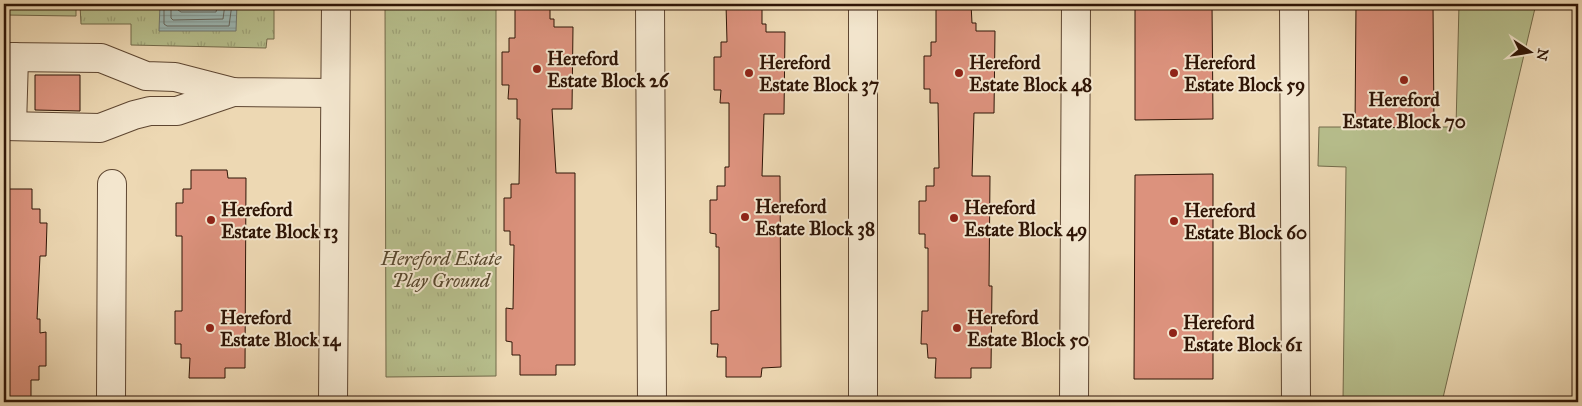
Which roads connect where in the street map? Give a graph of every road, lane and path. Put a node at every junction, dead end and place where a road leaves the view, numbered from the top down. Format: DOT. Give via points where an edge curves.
graph roads {
  1 [pos="336,4"];
  2 [pos="650,4"];
  3 [pos="863,4"];
  4 [pos="1076,4"];
  5 [pos="1294,4"];
  6 [pos="9,57"];
  7 [pos="233,92"];
  8 [pos="335,93"];
  9 [pos="8,126"];
  10 [pos="112,184"];
  11 [pos="111,402"];
  12 [pos="333,402"];
  13 [pos="652,402"];
  14 [pos="863,402"];
  15 [pos="1074,402"];
  16 [pos="1296,402"];
  1 -- 8 [label="street"];
  2 -- 13 [label="street"];
  3 -- 14 [label="street"];
  4 -- 15 [label="street"];
  5 -- 16 [label="street"];
  6 -- 7 [label="street" via="101,58 146,76 175,77"];
  6 -- 9 [label="street"];
  7 -- 8 [label="street"];
  7 -- 9 [label="street" via="176,111 134,115 100,128"];
  8 -- 12 [label="street"];
  10 -- 11 [label="street"];
}
